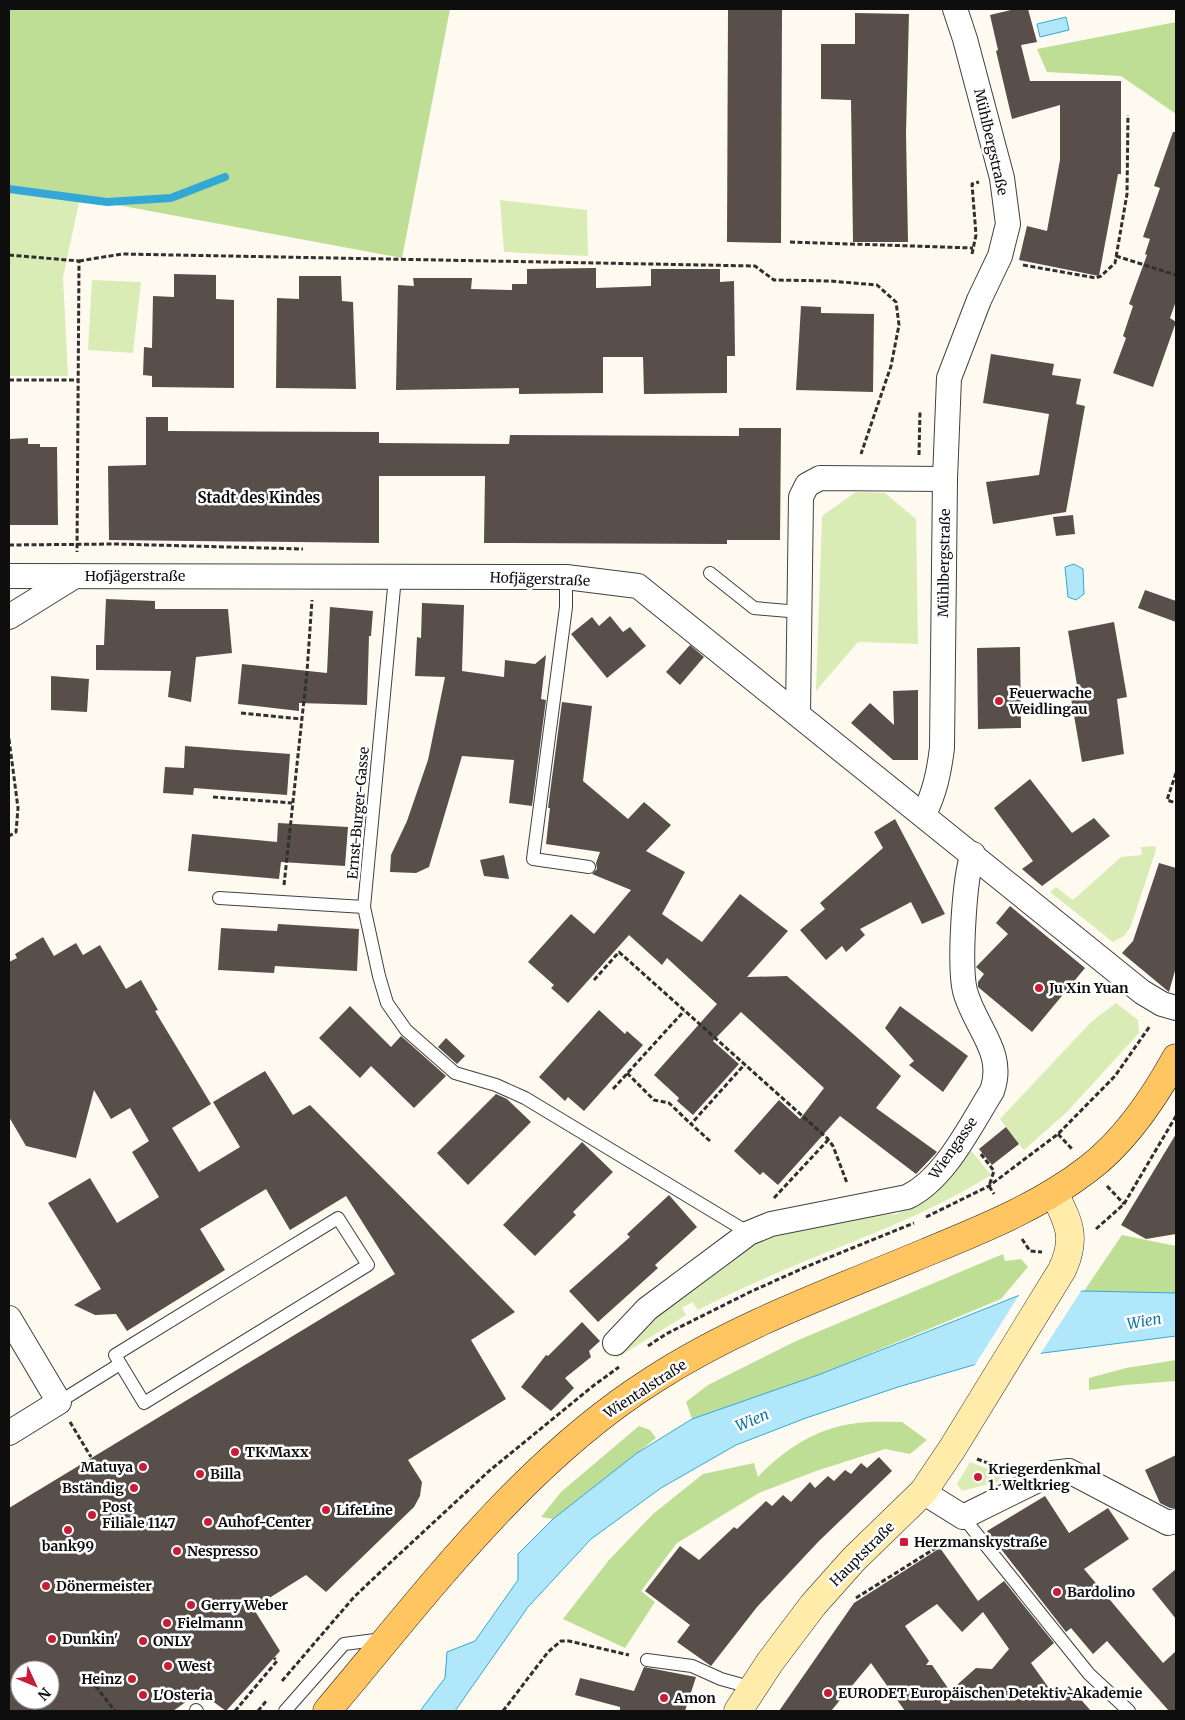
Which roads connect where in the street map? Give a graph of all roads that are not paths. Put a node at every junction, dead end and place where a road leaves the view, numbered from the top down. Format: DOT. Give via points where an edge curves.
graph roads {
  1 [pos="954,9"];
  2 [pos="945,478"];
  3 [pos="710,573"];
  4 [pos="9,576"];
  5 [pos="76,576"];
  6 [pos="395,577"];
  7 [pos="566,577"];
  8 [pos="800,612"];
  9 [pos="9,617"];
  10 [pos="798,713"];
  11 [pos="924,814"];
  12 [pos="973,854"];
  13 [pos="589,867"];
  14 [pos="219,898"];
  15 [pos="364,907"];
  16 [pos="1176,1008"];
  17 [pos="1176,1058"];
  18 [pos="1054,1193"];
  19 [pos="749,1233"];
  20 [pos="9,1318"];
  21 [pos="615,1343"];
  22 [pos="120,1364"];
  23 [pos="59,1402"];
  24 [pos="9,1433"];
  25 [pos="923,1492"];
  26 [pos="1176,1521"];
  27 [pos="960,1526"];
  28 [pos="388,1638"];
  29 [pos="647,1660"];
  30 [pos="753,1688"];
  31 [pos="285,1711"];
  32 [pos="327,1711"];
  33 [pos="738,1711"];
  34 [pos="1129,1711"];
  1 -- 2 [label="street, Mühlbergstraße" via="966,38 1002,178 1008,224 998,260 949,378"];
  2 -- 8 [label="street" via="820,478 807,485 801,497"];
  2 -- 11 [label="street, Mühlbergstraße" via="942,748 933,796"];
  3 -- 8 [label="lane" via="754,608"];
  4 -- 5 [label="street, Hofjägerstraße"];
  5 -- 6 [label="street, Hofjägerstraße"];
  5 -- 9 [label="street, Hofjägerstraße"];
  6 -- 7 [label="street, Hofjägerstraße"];
  6 -- 15 [label="lane, Ernst-Burger-Gasse"];
  7 -- 10 [label="street, Hofjägerstraße" via="638,586"];
  7 -- 13 [label="lane" via="566,607 533,859"];
  8 -- 10 [label="street"];
  10 -- 11 [label="street, Hofjägerstraße"];
  11 -- 12 [label="street"];
  12 -- 16 [label="street" via="1142,992"];
  12 -- 19 [label="street, Wiengasse" via="966,878 963,971 965,990 997,1067 992,1091 934,1179 921,1191 907,1197 770,1224"];
  14 -- 15 [label="lane"];
  15 -- 19 [label="lane, Ernst-Burger-Gasse" via="387,1003 406,1030 439,1060 455,1073 525,1098"];
  17 -- 18 [label="main road, Wientalstraße" via="1157,1090 1116,1142 1090,1168"];
  18 -- 25 [label="main road, Hauptstraße" via="1066,1217 1072,1242 1062,1270"];
  18 -- 28 [label="main road, Wientalstraße" via="993,1225 765,1320 654,1379 616,1405 544,1466 496,1514"];
  19 -- 21 [label="street, Wiengasse" via="647,1309"];
  20 -- 23 [label="street"];
  22 -- 22 [label="lane" via="115,1355 338,1218 368,1265 144,1403"];
  22 -- 23 [label="lane"];
  23 -- 24 [label="street"];
  25 -- 27 [label="street"];
  25 -- 30 [label="main road, Hauptstraße" via="834,1581 790,1634"];
  26 -- 27 [label="street" via="1168,1523 1078,1475 1060,1471 1034,1481"];
  27 -- 34 [label="lane" via="1089,1674"];
  28 -- 31 [label="lane" via="344,1644"];
  28 -- 32 [label="main road, Wientalstraße"];
  29 -- 30 [label="lane" via="692,1666"];
  30 -- 33 [label="main road, Hauptstraße"];
}
